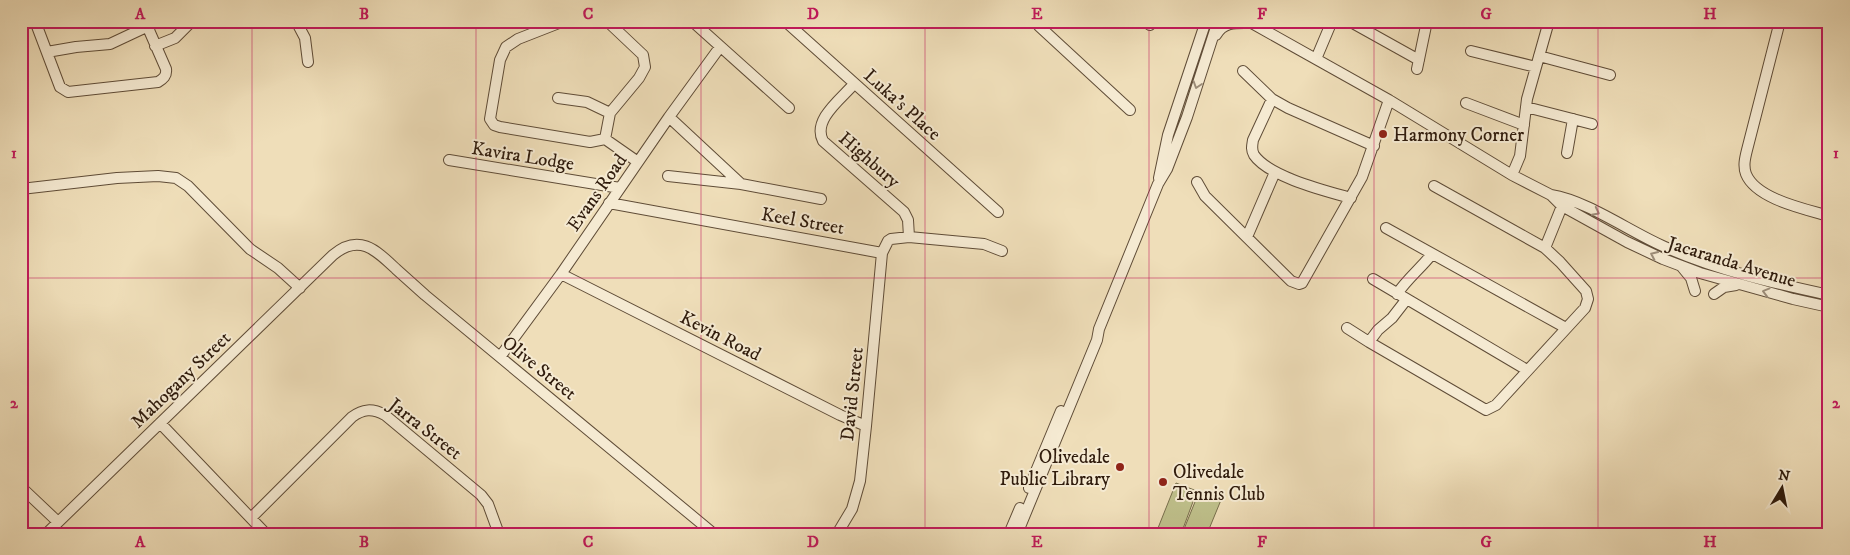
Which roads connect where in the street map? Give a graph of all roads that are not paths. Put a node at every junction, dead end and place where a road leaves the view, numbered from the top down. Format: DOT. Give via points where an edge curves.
graph roads {
  1 [pos="35,21"];
  2 [pos="159,21"];
  3 [pos="192,21"];
  4 [pos="296,21"];
  5 [pos="564,21"];
  6 [pos="607,21"];
  7 [pos="692,21"];
  8 [pos="784,21"];
  9 [pos="1037,21"];
  10 [pos="1206,21"];
  11 [pos="1218,21"];
  12 [pos="1332,21"];
  13 [pos="1349,21"];
  14 [pos="1427,21"];
  15 [pos="1780,21"];
  16 [pos="1253,22"];
  17 [pos="1547,22"];
  18 [pos="146,25"];
  19 [pos="155,46"];
  20 [pos="720,47"];
  21 [pos="1471,51"];
  22 [pos="47,52"];
  23 [pos="1207,54"];
  24 [pos="1539,56"];
  25 [pos="1316,59"];
  26 [pos="308,62"];
  27 [pos="1536,67"];
  28 [pos="1243,71"];
  29 [pos="1610,75"];
  30 [pos="854,84"];
  31 [pos="558,98"];
  32 [pos="1272,99"];
  33 [pos="1389,100"];
  34 [pos="1466,103"];
  35 [pos="1526,107"];
  36 [pos="789,108"];
  37 [pos="1130,110"];
  38 [pos="610,113"];
  39 [pos="669,117"];
  40 [pos="1573,119"];
  41 [pos="1592,124"];
  42 [pos="1524,125"];
  43 [pos="605,139"];
  44 [pos="1374,146"];
  45 [pos="1567,153"];
  46 [pos="449,160"];
  47 [pos="638,162"];
  48 [pos="1274,172"];
  49 [pos="1512,175"];
  50 [pos="668,176"];
  51 [pos="1197,182"];
  52 [pos="741,184"];
  53 [pos="1158,184"];
  54 [pos="1434,186"];
  55 [pos="620,188"];
  56 [pos="21,189"];
  57 [pos="1551,195"];
  58 [pos="1351,198"];
  59 [pos="821,200"];
  60 [pos="609,203"];
  61 [pos="1562,206"];
  62 [pos="998,212"];
  63 [pos="1829,216"];
  64 [pos="1386,228"];
  65 [pos="909,237"];
  66 [pos="1246,237"];
  67 [pos="1545,248"];
  68 [pos="339,249"];
  69 [pos="1002,251"];
  70 [pos="882,253"];
  71 [pos="1432,254"];
  72 [pos="1681,267"];
  73 [pos="561,274"];
  74 [pos="1374,279"];
  75 [pos="1739,285"];
  76 [pos="300,288"];
  77 [pos="1695,291"];
  78 [pos="1397,294"];
  79 [pos="1714,294"];
  80 [pos="1829,295"];
  81 [pos="1406,300"];
  82 [pos="1829,306"];
  83 [pos="1348,328"];
  84 [pos="1566,328"];
  85 [pos="1098,332"];
  86 [pos="1369,342"];
  87 [pos="500,357"];
  88 [pos="1527,370"];
  89 [pos="160,423"];
  90 [pos="866,426"];
  91 [pos="21,487"];
  92 [pos="252,517"];
  93 [pos="58,522"];
  94 [pos="46,534"];
  95 [pos="266,534"];
  96 [pos="499,534"];
  97 [pos="714,534"];
  98 [pos="836,534"];
  99 [pos="1009,534"];
  100 [pos="1017,534"];
  1 -- 22 [label="street"];
  2 -- 18 [label="street"];
  3 -- 19 [label="street" via="175,38"];
  4 -- 26 [label="street" via="305,38"];
  5 -- 43 [label="street" via="506,47 500,60 490,119 500,127 590,142"];
  6 -- 38 [label="street" via="638,49 645,61 639,78"];
  7 -- 20 [label="street"];
  8 -- 30 [label="street, Luka's Place"];
  9 -- 37 [label="street"];
  10 -- 53 [label="street" via="1168,135"];
  11 -- 23 [label="street"];
  12 -- 25 [label="street"];
  13 -- 14 [label="street" via="1418,64"];
  15 -- 63 [label="street" via="1747,150 1745,172 1750,182 1766,194"];
  16 -- 23 [label="street" via="1224,26"];
  16 -- 25 [label="street, Jacaranda Avenue"];
  17 -- 24 [label="street"];
  18 -- 19 [label="street"];
  18 -- 22 [label="street" via="110,44"];
  19 -- 22 [label="street" via="167,72 158,82 68,92 60,87"];
  20 -- 36 [label="street"];
  20 -- 39 [label="street, Evans Road"];
  21 -- 27 [label="street"];
  23 -- 53 [label="street, one-way" via="1167,169"];
  24 -- 27 [label="street"];
  24 -- 29 [label="street"];
  25 -- 33 [label="street, Jacaranda Avenue"];
  27 -- 35 [label="street"];
  28 -- 32 [label="street"];
  30 -- 62 [label="street, Luka's Place"];
  30 -- 65 [label="street, Highbury" via="823,119 820,136 904,212"];
  31 -- 38 [label="street" via="586,102"];
  32 -- 44 [label="street"];
  32 -- 48 [label="street" via="1252,147 1259,161"];
  33 -- 44 [label="street"];
  33 -- 49 [label="street, Jacaranda Avenue"];
  34 -- 42 [label="street"];
  35 -- 40 [label="street"];
  35 -- 42 [label="street"];
  38 -- 43 [label="street"];
  39 -- 47 [label="street, Evans Road"];
  39 -- 52 [label="street"];
  40 -- 41 [label="street"];
  40 -- 45 [label="street"];
  42 -- 49 [label="street" via="1520,156"];
  43 -- 47 [label="street"];
  44 -- 58 [label="street"];
  46 -- 55 [label="street, Kavira Lodge"];
  47 -- 55 [label="street, Evans Road"];
  48 -- 58 [label="street"];
  48 -- 66 [label="street"];
  49 -- 57 [label="street, Jacaranda Avenue"];
  50 -- 52 [label="street"];
  51 -- 66 [label="street" via="1205,196"];
  52 -- 59 [label="street"];
  53 -- 85 [label="street"];
  54 -- 67 [label="street"];
  55 -- 60 [label="street, Evans Road"];
  56 -- 76 [label="street" via="117,178 176,178 188,186 250,249"];
  57 -- 61 [label="street, Jacaranda Avenue"];
  57 -- 80 [label="street, Jacaranda Avenue, one-way" via="1568,198 1682,254 1743,275"];
  58 -- 66 [label="street" via="1302,283 1291,281"];
  60 -- 70 [label="street, Keel Street"];
  60 -- 73 [label="street, Evans Road"];
  61 -- 67 [label="street"];
  72 -- 61 [label="street, Jacaranda Avenue, one-way" via="1626,242"];
  64 -- 71 [label="street"];
  65 -- 69 [label="street" via="984,244"];
  65 -- 70 [label="street" via="891,239"];
  67 -- 84 [label="street" via="1588,296 1585,308"];
  68 -- 76 [label="street, Mahogany Street"];
  68 -- 87 [label="street, Olive Street" via="357,244 373,249"];
  70 -- 90 [label="street, David Street"];
  71 -- 78 [label="street"];
  71 -- 84 [label="street"];
  72 -- 75 [label="street, Jacaranda Avenue"];
  72 -- 77 [label="street"];
  73 -- 87 [label="street, Evans Road"];
  73 -- 90 [label="street, Kevin Road"];
  74 -- 78 [label="street"];
  75 -- 79 [label="street" via="1724,287"];
  82 -- 75 [label="street, Jacaranda Avenue, one-way"];
  76 -- 89 [label="street, Mahogany Street"];
  78 -- 81 [label="street"];
  81 -- 86 [label="street"];
  81 -- 88 [label="street"];
  83 -- 86 [label="street"];
  84 -- 88 [label="street"];
  85 -- 99 [label="street" via="1092,339"];
  85 -- 100 [label="street"];
  86 -- 88 [label="street" via="1486,410 1496,405"];
  87 -- 97 [label="street, Olive Street"];
  89 -- 92 [label="street"];
  89 -- 93 [label="street, Mahogany Street"];
  90 -- 98 [label="street, David Street" via="856,497 847,520"];
  91 -- 93 [label="street"];
  92 -- 95 [label="street"];
  92 -- 96 [label="street, Jarra Street" via="352,417 371,409 385,415 481,494"];
  93 -- 94 [label="street, Mahogany Street"];
}
